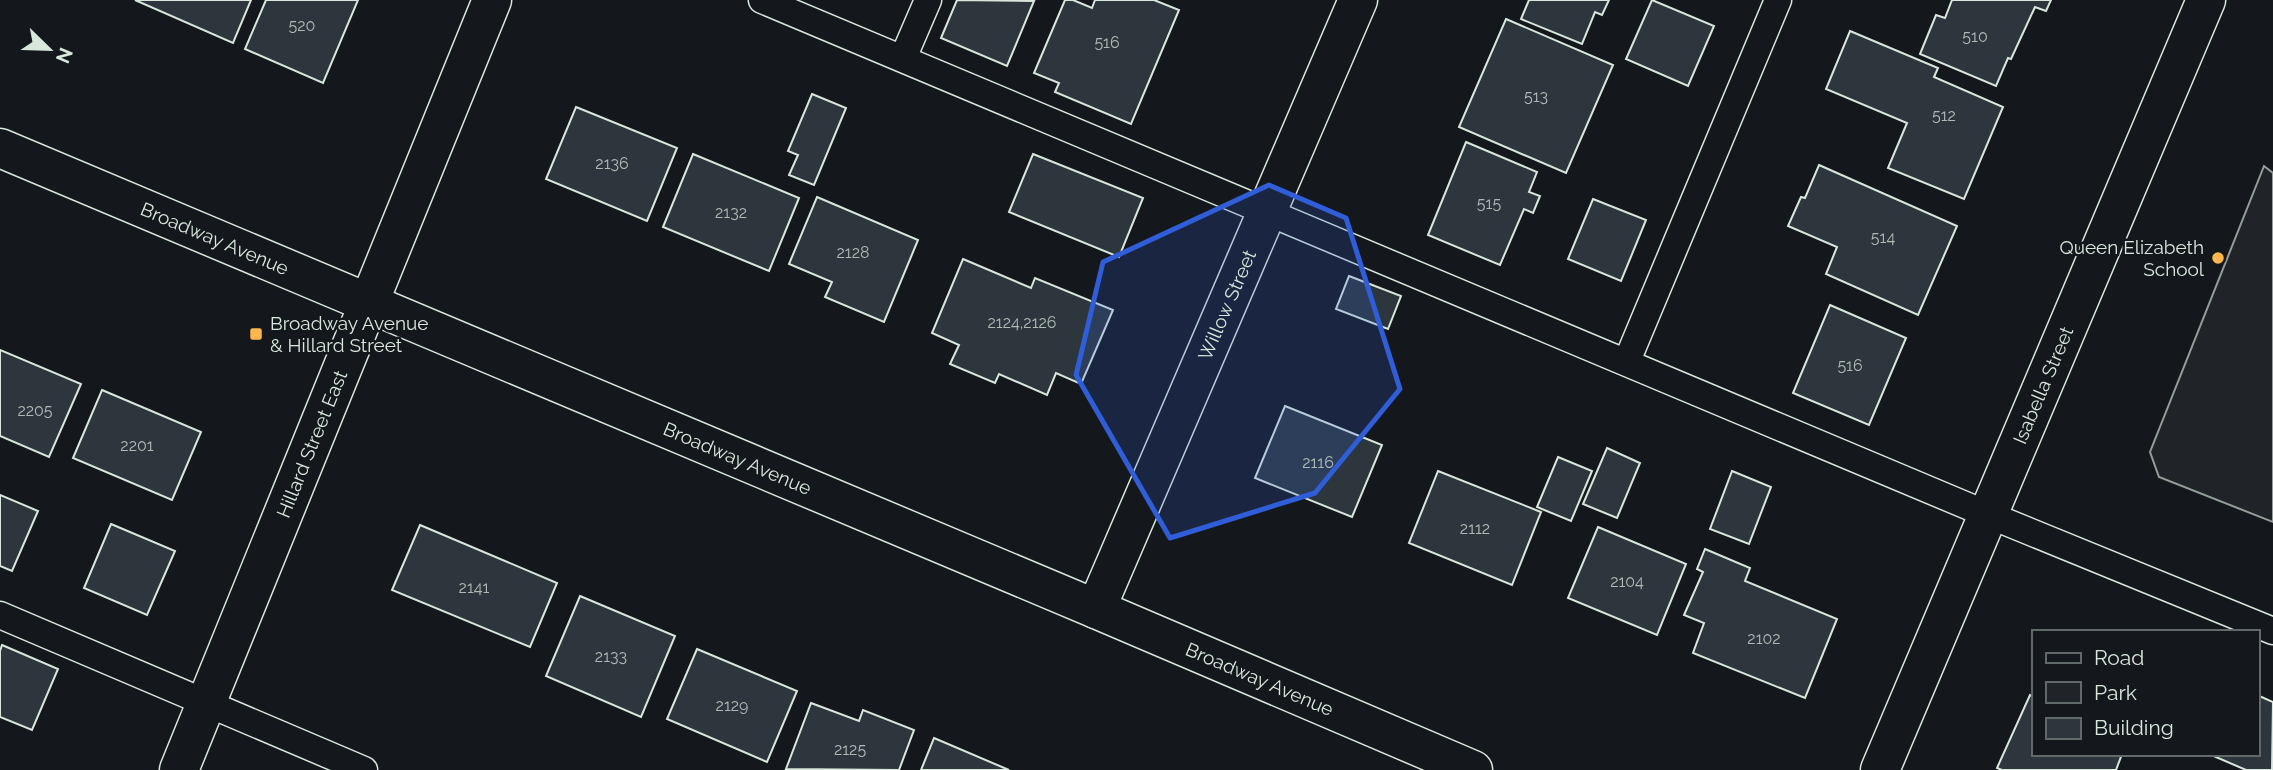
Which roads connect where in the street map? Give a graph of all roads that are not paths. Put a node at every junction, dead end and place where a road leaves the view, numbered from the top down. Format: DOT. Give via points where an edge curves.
graph roads {
  1 [pos="492,0"];
  2 [pos="762,0"];
  3 [pos="928,0"];
  4 [pos="1359,0"];
  5 [pos="1778,0"];
  6 [pos="2206,0"];
  7 [pos="903,58"];
  8 [pos="0,148"];
  9 [pos="1269,211"];
  10 [pos="369,303"];
  11 [pos="1627,361"];
  12 [pos="1989,515"];
  13 [pos="1096,609"];
  14 [pos="0,615"];
  15 [pos="2273,631"];
  16 [pos="207,703"];
  17 [pos="179,770"];
  18 [pos="364,770"];
  19 [pos="1473,770"];
  20 [pos="1880,770"];
  1 -- 10 [label="street, Hillard Street East"];
  2 -- 7 [label="lane"];
  3 -- 7 [label="lane"];
  4 -- 9 [label="street, Willow Street"];
  5 -- 11 [label="lane"];
  6 -- 12 [label="street, Isabella Street"];
  7 -- 9 [label="lane"];
  8 -- 10 [label="street, Broadway Avenue"];
  9 -- 11 [label="lane"];
  9 -- 13 [label="street, Willow Street"];
  10 -- 13 [label="street, Broadway Avenue"];
  10 -- 16 [label="street, Hillard Street East"];
  11 -- 12 [label="lane"];
  12 -- 15 [label="lane"];
  12 -- 20 [label="street, Isabella Street"];
  13 -- 19 [label="street, Broadway Avenue"];
  14 -- 16 [label="lane"];
  16 -- 17 [label="street, Hillard Street East"];
  16 -- 18 [label="lane"];
}
